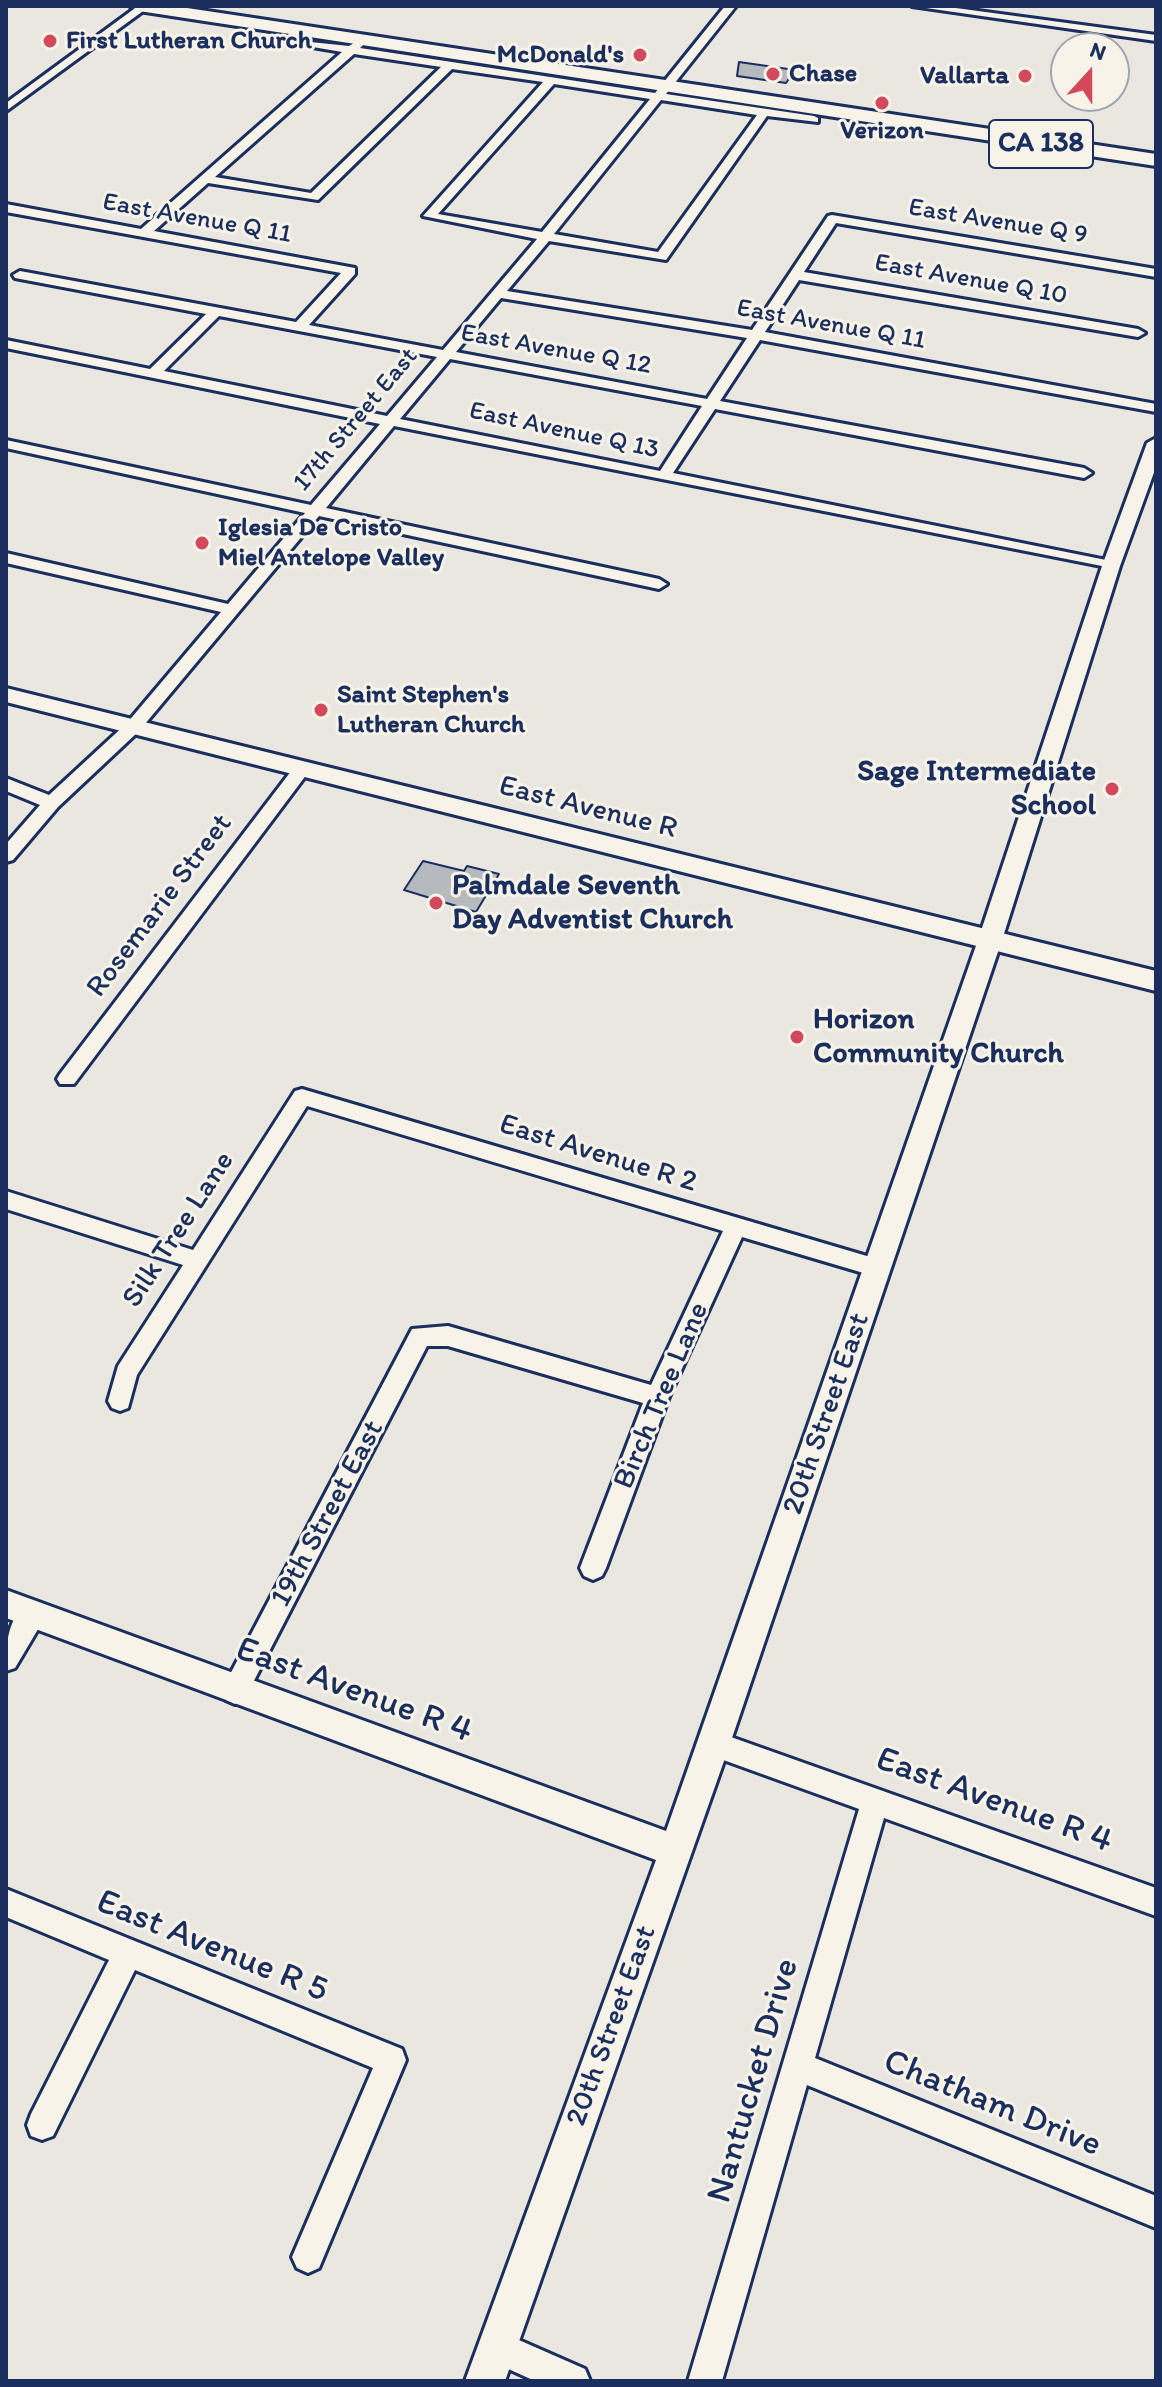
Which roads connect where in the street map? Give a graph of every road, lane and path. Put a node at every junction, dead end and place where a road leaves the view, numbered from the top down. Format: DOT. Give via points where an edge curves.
graph roads {
  1 [pos="143,6"];
  2 [pos="731,6"];
  3 [pos="917,6"];
  4 [pos="1156,38"];
  5 [pos="305,43"];
  6 [pos="357,45"];
  7 [pos="449,65"];
  8 [pos="551,81"];
  9 [pos="662,91"];
  10 [pos="6,108"];
  11 [pos="764,113"];
  12 [pos="814,120"];
  13 [pos="966,129"];
  14 [pos="1010,139"];
  15 [pos="1089,144"];
  16 [pos="1156,153"];
  17 [pos="1156,160"];
  18 [pos="206,179"];
  19 [pos="6,208"];
  20 [pos="144,233"];
  21 [pos="545,237"];
  22 [pos="1156,273"];
  23 [pos="20,275"];
  24 [pos="795,275"];
  25 [pos="497,293"];
  26 [pos="215,313"];
  27 [pos="298,328"];
  28 [pos="1138,333"];
  29 [pos="756,335"];
  30 [pos="6,344"];
  31 [pos="443,354"];
  32 [pos="153,374"];
  33 [pos="712,403"];
  34 [pos="1156,408"];
  35 [pos="388,420"];
  36 [pos="1156,443"];
  37 [pos="6,444"];
  38 [pos="1084,473"];
  39 [pos="664,476"];
  40 [pos="312,509"];
  41 [pos="6,558"];
  42 [pos="1111,566"];
  43 [pos="659,584"];
  44 [pos="229,609"];
  45 [pos="6,695"];
  46 [pos="133,727"];
  47 [pos="301,770"];
  48 [pos="6,784"];
  49 [pos="52,803"];
  50 [pos="6,856"];
  51 [pos="990,940"];
  52 [pos="1156,981"];
  53 [pos="67,1079"];
  54 [pos="302,1097"];
  55 [pos="6,1200"];
  56 [pos="736,1226"];
  57 [pos="197,1260"];
  58 [pos="877,1268"];
  59 [pos="657,1397"];
  60 [pos="120,1401"];
  61 [pos="593,1568"];
  62 [pos="20,1609"];
  63 [pos="6,1659"];
  64 [pos="235,1691"];
  65 [pos="714,1744"];
  66 [pos="875,1801"];
  67 [pos="676,1851"];
  68 [pos="1156,1902"];
  69 [pos="6,1903"];
  70 [pos="127,1955"];
  71 [pos="798,2066"];
  72 [pos="42,2125"];
  73 [pos="1156,2212"];
  74 [pos="308,2257"];
  75 [pos="496,2346"];
  76 [pos="485,2381"];
  77 [pos="573,2381"];
  78 [pos="705,2381"];
  1 -- 6 [label="highway, CA 138"];
  1 -- 10 [label="street"];
  2 -- 9 [label="street, 17th Street East"];
  3 -- 4 [label="street" via="1064,31"];
  5 -- 6 [label="street"];
  6 -- 7 [label="street"];
  6 -- 9 [label="highway, CA 138"];
  6 -- 18 [label="street"];
  7 -- 8 [label="street"];
  7 -- 18 [label="street" via="314,197"];
  8 -- 9 [label="street"];
  8 -- 21 [label="street" via="429,216"];
  9 -- 11 [label="street"];
  9 -- 13 [label="highway, CA 138"];
  9 -- 21 [label="street, 17th Street East"];
  11 -- 12 [label="street"];
  11 -- 21 [label="street" via="661,257"];
  13 -- 14 [label="highway, CA 138"];
  13 -- 15 [label="highway, CA 138"];
  14 -- 15 [label="highway"];
  14 -- 17 [label="highway, CA 138"];
  15 -- 16 [label="highway, CA 138"];
  18 -- 20 [label="street"];
  19 -- 20 [label="street, East Avenue Q 11"];
  20 -- 27 [label="street, East Avenue Q 11" via="350,271"];
  21 -- 25 [label="street, 17th Street East"];
  22 -- 24 [label="street, East Avenue Q 9" via="832,219"];
  23 -- 26 [label="street, East Avenue Q 12"];
  24 -- 28 [label="street, East Avenue Q 10"];
  24 -- 29 [label="street"];
  25 -- 29 [label="street, East Avenue Q 11"];
  25 -- 31 [label="street, 17th Street East"];
  26 -- 27 [label="street, East Avenue Q 12"];
  26 -- 32 [label="street"];
  27 -- 31 [label="street, East Avenue Q 12"];
  29 -- 33 [label="street"];
  29 -- 34 [label="street, East Avenue Q 11"];
  30 -- 32 [label="street, East Avenue Q 13"];
  31 -- 33 [label="street, East Avenue Q 12"];
  31 -- 35 [label="street, 17th Street East"];
  32 -- 35 [label="street, East Avenue Q 13"];
  33 -- 38 [label="street, East Avenue Q 12"];
  33 -- 39 [label="street"];
  35 -- 39 [label="street, East Avenue Q 13"];
  35 -- 40 [label="street, 17th Street East"];
  36 -- 42 [label="street, 20th Street East"];
  37 -- 40 [label="street"];
  39 -- 42 [label="street, East Avenue Q 13"];
  40 -- 43 [label="street"];
  40 -- 44 [label="street, 17th Street East"];
  41 -- 44 [label="street"];
  42 -- 51 [label="street, 20th Street East"];
  44 -- 46 [label="street, 17th Street East"];
  45 -- 46 [label="main road, East Avenue R"];
  46 -- 47 [label="main road, East Avenue R"];
  46 -- 49 [label="street, 17th Street East"];
  47 -- 51 [label="main road, East Avenue R"];
  47 -- 53 [label="street, Rosemarie Street"];
  48 -- 49 [label="street"];
  49 -- 50 [label="street, 17th Street East"];
  51 -- 52 [label="main road, East Avenue R"];
  51 -- 58 [label="street, 20th Street East"];
  54 -- 56 [label="street, East Avenue R 2"];
  54 -- 57 [label="street, Silk Tree Lane"];
  55 -- 57 [label="street"];
  56 -- 58 [label="street, East Avenue R 2"];
  56 -- 59 [label="street, Birch Tree Lane"];
  57 -- 60 [label="street, Silk Tree Lane" via="126,1373"];
  58 -- 65 [label="street, 20th Street East"];
  59 -- 61 [label="street, Birch Tree Lane"];
  59 -- 64 [label="street, 19th Street East" via="448,1336 420,1336"];
  62 -- 63 [label="street"];
  62 -- 64 [label="street, East Avenue R 4"];
  64 -- 67 [label="street, East Avenue R 4"];
  65 -- 66 [label="street, East Avenue R 4"];
  65 -- 67 [label="street, 20th Street East"];
  66 -- 68 [label="street, East Avenue R 4"];
  66 -- 71 [label="street, Nantucket Drive"];
  67 -- 75 [label="street, 20th Street East"];
  69 -- 70 [label="street, East Avenue R 5"];
  70 -- 72 [label="street"];
  70 -- 74 [label="street, East Avenue R 5" via="391,2060"];
  71 -- 73 [label="street, Chatham Drive"];
  71 -- 78 [label="street, Nantucket Drive"];
  75 -- 76 [label="street, 20th Street East"];
  75 -- 77 [label="street"];
}
